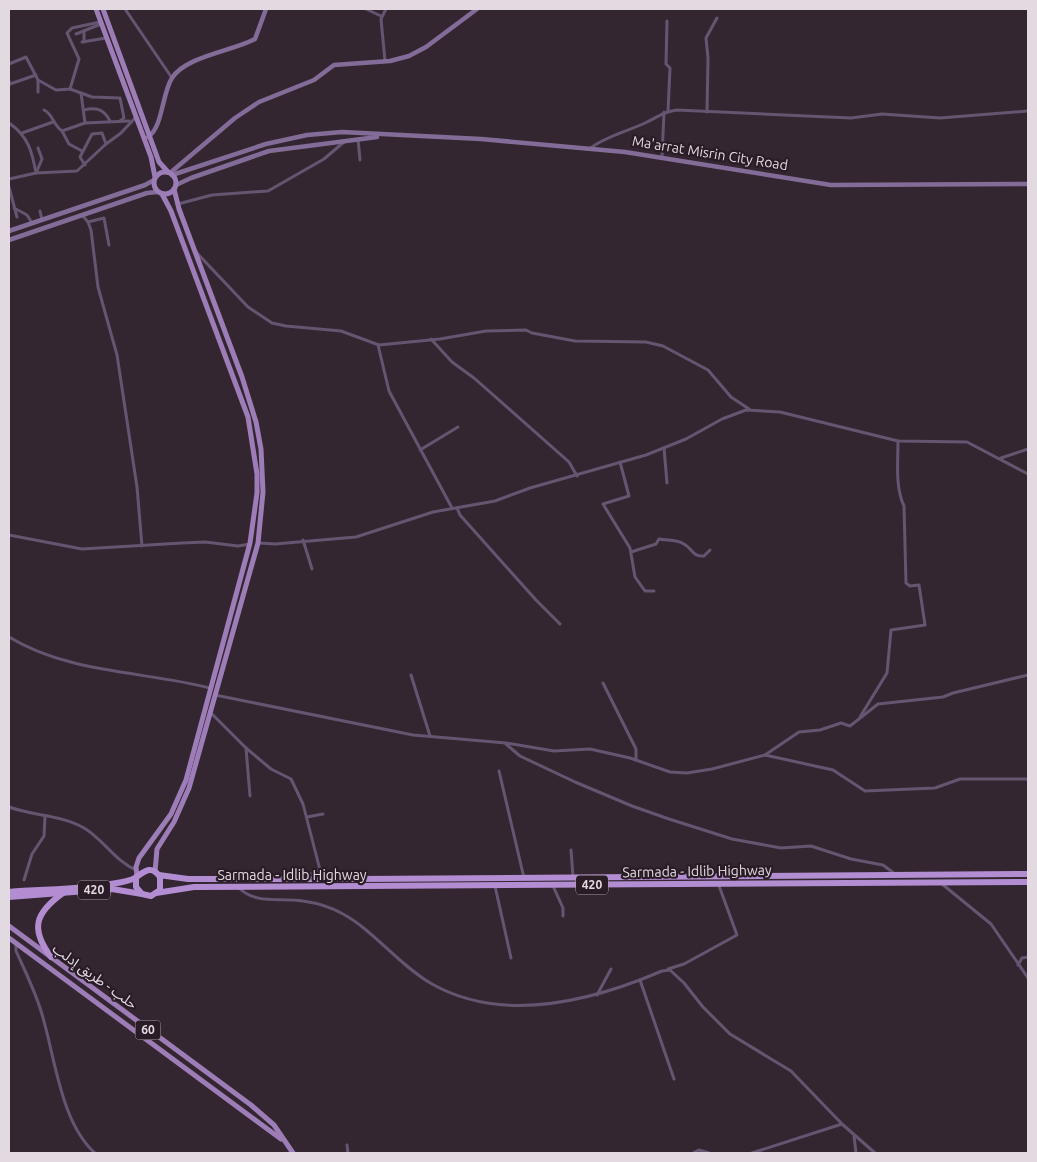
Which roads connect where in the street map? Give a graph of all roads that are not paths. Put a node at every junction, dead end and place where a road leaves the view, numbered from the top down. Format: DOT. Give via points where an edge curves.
graph roads {
  1 [pos="96,9"];
  2 [pos="103,9"];
  3 [pos="125,9"];
  4 [pos="266,9"];
  5 [pos="366,9"];
  6 [pos="386,9"];
  7 [pos="477,9"];
  8 [pos="381,16"];
  9 [pos="717,18"];
  10 [pos="667,22"];
  11 [pos="101,23"];
  12 [pos="84,31"];
  13 [pos="76,34"];
  14 [pos="106,38"];
  15 [pos="385,61"];
  16 [pos="9,64"];
  17 [pos="36,75"];
  18 [pos="172,78"];
  19 [pos="9,80"];
  20 [pos="38,80"];
  21 [pos="70,89"];
  22 [pos="38,92"];
  23 [pos="81,93"];
  24 [pos="44,110"];
  25 [pos="84,110"];
  26 [pos="112,111"];
  27 [pos="1028,111"];
  28 [pos="666,112"];
  29 [pos="707,112"];
  30 [pos="106,115"];
  31 [pos="136,117"];
  32 [pos="110,121"];
  33 [pos="120,121"];
  34 [pos="130,121"];
  35 [pos="53,122"];
  36 [pos="9,123"];
  37 [pos="85,124"];
  38 [pos="62,130"];
  39 [pos="22,133"];
  40 [pos="388,136"];
  41 [pos="147,138"];
  42 [pos="358,139"];
  43 [pos="344,141"];
  44 [pos="106,144"];
  45 [pos="38,148"];
  46 [pos="589,150"];
  47 [pos="82,151"];
  48 [pos="662,157"];
  49 [pos="360,160"];
  50 [pos="85,165"];
  51 [pos="36,173"];
  52 [pos="170,174"];
  53 [pos="9,179"];
  54 [pos="154,179"];
  55 [pos="1028,184"];
  56 [pos="9,187"];
  57 [pos="175,187"];
  58 [pos="160,193"];
  59 [pos="178,204"];
  60 [pos="14,208"];
  61 [pos="40,211"];
  62 [pos="82,215"];
  63 [pos="17,217"];
  64 [pos="42,220"];
  65 [pos="88,222"];
  66 [pos="32,223"];
  67 [pos="9,231"];
  68 [pos="9,240"];
  69 [pos="109,245"];
  70 [pos="194,250"];
  71 [pos="431,339"];
  72 [pos="378,345"];
  73 [pos="750,410"];
  74 [pos="458,427"];
  75 [pos="898,441"];
  76 [pos="664,448"];
  77 [pos="1028,449"];
  78 [pos="420,450"];
  79 [pos="1000,458"];
  80 [pos="620,462"];
  81 [pos="1028,474"];
  82 [pos="576,476"];
  83 [pos="667,484"];
  84 [pos="452,508"];
  85 [pos="457,508"];
  86 [pos="9,535"];
  87 [pos="303,540"];
  88 [pos="258,543"];
  89 [pos="250,544"];
  90 [pos="142,546"];
  91 [pos="710,550"];
  92 [pos="631,552"];
  93 [pos="312,569"];
  94 [pos="654,591"];
  95 [pos="560,624"];
  96 [pos="9,637"];
  97 [pos="411,675"];
  98 [pos="1028,675"];
  99 [pos="603,683"];
  100 [pos="210,688"];
  101 [pos="215,696"];
  102 [pos="210,712"];
  103 [pos="860,717"];
  104 [pos="430,736"];
  105 [pos="200,737"];
  106 [pos="506,744"];
  107 [pos="246,748"];
  108 [pos="765,755"];
  109 [pos="636,760"];
  110 [pos="499,771"];
  111 [pos="1028,779"];
  112 [pos="250,796"];
  113 [pos="9,807"];
  114 [pos="323,814"];
  115 [pos="45,817"];
  116 [pos="307,817"];
  117 [pos="571,850"];
  118 [pos="157,873"];
  119 [pos="137,874"];
  120 [pos="802,874"];
  121 [pos="896,874"];
  122 [pos="1028,874"];
  123 [pos="525,878"];
  124 [pos="573,878"];
  125 [pos="986,878"];
  126 [pos="300,879"];
  127 [pos="24,880"];
  128 [pos="802,882"];
  129 [pos="940,882"];
  130 [pos="1028,882"];
  131 [pos="718,883"];
  132 [pos="495,886"];
  133 [pos="553,886"];
  134 [pos="238,887"];
  135 [pos="9,892"];
  136 [pos="64,892"];
  137 [pos="156,893"];
  138 [pos="142,894"];
  139 [pos="9,897"];
  140 [pos="563,916"];
  141 [pos="9,926"];
  142 [pos="9,938"];
  143 [pos="16,943"];
  144 [pos="1028,957"];
  145 [pos="51,958"];
  146 [pos="512,958"];
  147 [pos="47,965"];
  148 [pos="1018,965"];
  149 [pos="611,969"];
  150 [pos="665,970"];
  151 [pos="1028,978"];
  152 [pos="640,980"];
  153 [pos="597,996"];
  154 [pos="674,1079"];
  155 [pos="842,1124"];
  156 [pos="854,1135"];
  157 [pos="282,1139"];
  158 [pos="347,1144"];
  159 [pos="95,1153"];
  160 [pos="293,1153"];
  161 [pos="348,1153"];
  162 [pos="693,1153"];
  163 [pos="709,1153"];
  164 [pos="752,1153"];
  165 [pos="856,1153"];
  166 [pos="875,1153"];
  1 -- 11 [label="main road"];
  2 -- 41 [label="main road"];
  3 -- 18 [label="street"];
  4 -- 18 [label="main road" via="255,39 193,61"];
  5 -- 8 [label="street"];
  6 -- 8 [label="street"];
  7 -- 15 [label="main road" via="426,47 409,56"];
  8 -- 15 [label="street"];
  9 -- 29 [label="street" via="706,38"];
  10 -- 28 [label="street" via="666,64 670,68"];
  11 -- 12 [label="street"];
  11 -- 14 [label="main road"];
  11 -- 21 [label="street" via="72,28 67,33 79,59"];
  12 -- 13 [label="street"];
  12 -- 14 [label="street" via="83,42"];
  14 -- 31 [label="main road"];
  15 -- 52 [label="main road" via="334,65 314,80 259,102 235,118"];
  16 -- 17 [label="street" via="26,58"];
  17 -- 19 [label="street" via="10,84"];
  17 -- 20 [label="street"];
  18 -- 41 [label="main road" via="154,131"];
  20 -- 21 [label="street" via="56,90"];
  20 -- 22 [label="street"];
  21 -- 23 [label="street"];
  23 -- 25 [label="street"];
  23 -- 33 [label="street" via="98,98 120,98 124,118"];
  24 -- 35 [label="street"];
  25 -- 30 [label="street" via="95,108"];
  25 -- 37 [label="street"];
  26 -- 30 [label="street"];
  27 -- 29 [label="street" via="940,118 882,114 851,118"];
  28 -- 29 [label="street"];
  28 -- 46 [label="street" via="601,140"];
  28 -- 48 [label="street"];
  30 -- 32 [label="street"];
  31 -- 34 [label="street"];
  31 -- 41 [label="main road"];
  32 -- 33 [label="street"];
  32 -- 37 [label="street"];
  33 -- 34 [label="street"];
  34 -- 44 [label="street" via="121,134"];
  35 -- 38 [label="street"];
  35 -- 39 [label="street"];
  36 -- 39 [label="street"];
  37 -- 38 [label="street"];
  38 -- 47 [label="street" via="69,144"];
  39 -- 51 [label="street" via="33,154"];
  40 -- 42 [label="main road, Ma'arrat Misrin City Road"];
  40 -- 46 [label="main road, Ma'arrat Misrin City Road" via="482,139"];
  40 -- 52 [label="main road, Ma'arrat Misrin City Road" via="342,132 308,136 266,144"];
  41 -- 52 [label="main road"];
  41 -- 54 [label="main road"];
  42 -- 43 [label="main road, Ma'arrat Misrin City Road"];
  42 -- 49 [label="street"];
  43 -- 57 [label="main road, Ma'arrat Misrin City Road" via="269,151 191,178"];
  43 -- 59 [label="street" via="324,159 268,192 212,195"];
  44 -- 47 [label="street" via="102,133 92,134"];
  44 -- 50 [label="street"];
  45 -- 51 [label="street" via="42,159"];
  46 -- 48 [label="main road, Ma'arrat Misrin City Road"];
  47 -- 50 [label="street" via="80,159"];
  48 -- 55 [label="main road, Ma'arrat Misrin City Road" via="831,185"];
  50 -- 51 [label="street" via="77,171"];
  51 -- 53 [label="street"];
  52 -- 54 [label="main road" via="161,172"];
  52 -- 57 [label="main road"];
  54 -- 58 [label="main road" via="154,187"];
  54 -- 64 [label="main road" via="145,185"];
  56 -- 60 [label="street"];
  57 -- 58 [label="main road" via="168,194"];
  57 -- 59 [label="main road"];
  58 -- 62 [label="main road"];
  58 -- 89 [label="main road" via="172,211 248,417 257,474"];
  59 -- 70 [label="main road"];
  60 -- 63 [label="street"];
  60 -- 66 [label="street" via="27,215"];
  61 -- 64 [label="street"];
  62 -- 65 [label="street"];
  62 -- 68 [label="main road"];
  64 -- 66 [label="main road"];
  65 -- 69 [label="street" via="104,218"];
  65 -- 90 [label="street" via="98,287 117,355 137,487"];
  66 -- 67 [label="main road"];
  70 -- 72 [label="street" via="248,307 272,323 341,331"];
  70 -- 88 [label="main road" via="256,422 263,474"];
  71 -- 72 [label="street"];
  71 -- 73 [label="street" via="486,331 526,330 575,341 646,342 663,346 708,370 731,397"];
  71 -- 82 [label="street" via="452,362 570,462"];
  72 -- 78 [label="street" via="389,391"];
  73 -- 75 [label="street" via="788,414"];
  73 -- 76 [label="street" via="722,419"];
  74 -- 78 [label="street"];
  75 -- 79 [label="street" via="966,442"];
  75 -- 103 [label="street" via="897,470 904,506 906,583 919,585 925,625 891,630 887,673"];
  76 -- 80 [label="street"];
  76 -- 83 [label="street"];
  77 -- 79 [label="street"];
  78 -- 84 [label="street"];
  79 -- 81 [label="street"];
  80 -- 82 [label="street"];
  80 -- 92 [label="street" via="629,496 603,504"];
  82 -- 85 [label="street" via="495,501"];
  84 -- 85 [label="street"];
  84 -- 87 [label="street" via="356,537"];
  85 -- 95 [label="street" via="460,516"];
  86 -- 90 [label="street" via="82,549"];
  87 -- 88 [label="street"];
  87 -- 93 [label="street"];
  88 -- 101 [label="main road"];
  89 -- 90 [label="street" via="197,542"];
  89 -- 100 [label="main road"];
  91 -- 92 [label="street" via="704,556 698,556 686,545 659,539 656,544"];
  92 -- 94 [label="street" via="637,582 645,591"];
  96 -- 100 [label="street" via="50,655 90,667"];
  97 -- 104 [label="street"];
  98 -- 103 [label="street" via="944,697 878,704"];
  99 -- 109 [label="street" via="636,749"];
  100 -- 105 [label="main road"];
  101 -- 102 [label="main road"];
  101 -- 104 [label="street" via="381,730"];
  102 -- 105 [label="main road"];
  102 -- 107 [label="street"];
  103 -- 108 [label="street" via="850,726 841,723 799,732"];
  104 -- 106 [label="street"];
  105 -- 118 [label="main road" via="184,802 156,852"];
  105 -- 119 [label="main road" via="174,809 139,858"];
  106 -- 109 [label="street" via="554,751 590,750"];
  106 -- 121 [label="street" via="520,756 575,782 669,819 732,839 781,848 811,846 883,866"];
  107 -- 112 [label="street"];
  107 -- 116 [label="street" via="272,769 291,779"];
  108 -- 109 [label="street" via="687,773 670,772"];
  108 -- 111 [label="street" via="833,770 865,791 935,788 960,779"];
  110 -- 123 [label="street"];
  113 -- 115 [label="street"];
  114 -- 116 [label="street"];
  115 -- 119 [label="street" via="83,827"];
  115 -- 127 [label="street" via="44,836 32,854"];
  116 -- 126 [label="street" via="320,870"];
  117 -- 124 [label="street"];
  118 -- 119 [label="highway" via="145,870"];
  118 -- 126 [label="highway, Sarmada - Idlib Highway / 420" via="188,879"];
  118 -- 137 [label="highway" via="161,885"];
  119 -- 135 [label="highway, 420" via="113,884"];
  119 -- 138 [label="highway" via="136,887"];
  120 -- 121 [label="highway, Sarmada - Idlib Highway / 420"];
  120 -- 124 [label="highway, Sarmada - Idlib Highway / 420"];
  120 -- 128 [label="highway"];
  121 -- 125 [label="highway, Sarmada - Idlib Highway / 420"];
  122 -- 125 [label="highway, Sarmada - Idlib Highway / 420"];
  123 -- 124 [label="highway, Sarmada - Idlib Highway / 420"];
  123 -- 126 [label="highway, Sarmada - Idlib Highway / 420"];
  125 -- 129 [label="highway, Sarmada - Idlib Highway / 420"];
  125 -- 130 [label="highway, Sarmada - Idlib Highway / 420"];
  128 -- 129 [label="highway, Sarmada - Idlib Highway / 420"];
  128 -- 131 [label="highway, Sarmada - Idlib Highway / 420"];
  129 -- 148 [label="street" via="991,924"];
  131 -- 133 [label="highway, Sarmada - Idlib Highway / 420"];
  131 -- 150 [label="street" via="737,935 684,964"];
  132 -- 133 [label="highway, Sarmada - Idlib Highway / 420"];
  132 -- 134 [label="highway, Sarmada - Idlib Highway / 420"];
  132 -- 146 [label="street"];
  133 -- 140 [label="street" via="563,908"];
  134 -- 137 [label="highway, Sarmada - Idlib Highway / 420" via="194,887"];
  134 -- 153 [label="street" via="260,899 302,900 343,914 432,984 464,997 491,1004 518,1004"];
  136 -- 138 [label="highway, 420" via="112,889"];
  136 -- 139 [label="highway, 420"];
  136 -- 145 [label="highway" via="44,909 38,922 40,939"];
  137 -- 138 [label="highway"];
  141 -- 145 [label="main road, حلب - طريق إدلب / 60"];
  142 -- 143 [label="main road, حلب - طريق إدلب / 60"];
  143 -- 147 [label="main road, حلب - طريق إدلب / 60"];
  143 -- 159 [label="street" via="16,951 41,1011 74,1124 82,1140"];
  144 -- 148 [label="street" via="1022,958"];
  145 -- 147 [label="main road"];
  145 -- 157 [label="main road, حلب - طريق إدلب / 60" via="251,1105 274,1125"];
  147 -- 157 [label="main road, حلب - طريق إدلب / 60"];
  148 -- 151 [label="street"];
  149 -- 153 [label="street"];
  150 -- 152 [label="street"];
  150 -- 155 [label="street" via="672,971 684,982 730,1034 791,1071"];
  152 -- 153 [label="street"];
  152 -- 154 [label="street"];
  155 -- 156 [label="street"];
  155 -- 164 [label="street"];
  156 -- 165 [label="street"];
  156 -- 166 [label="street"];
  157 -- 160 [label="main road, حلب - طريق إدلب / 60"];
  158 -- 161 [label="street"];
  162 -- 163 [label="street" via="700,1150"];
}
